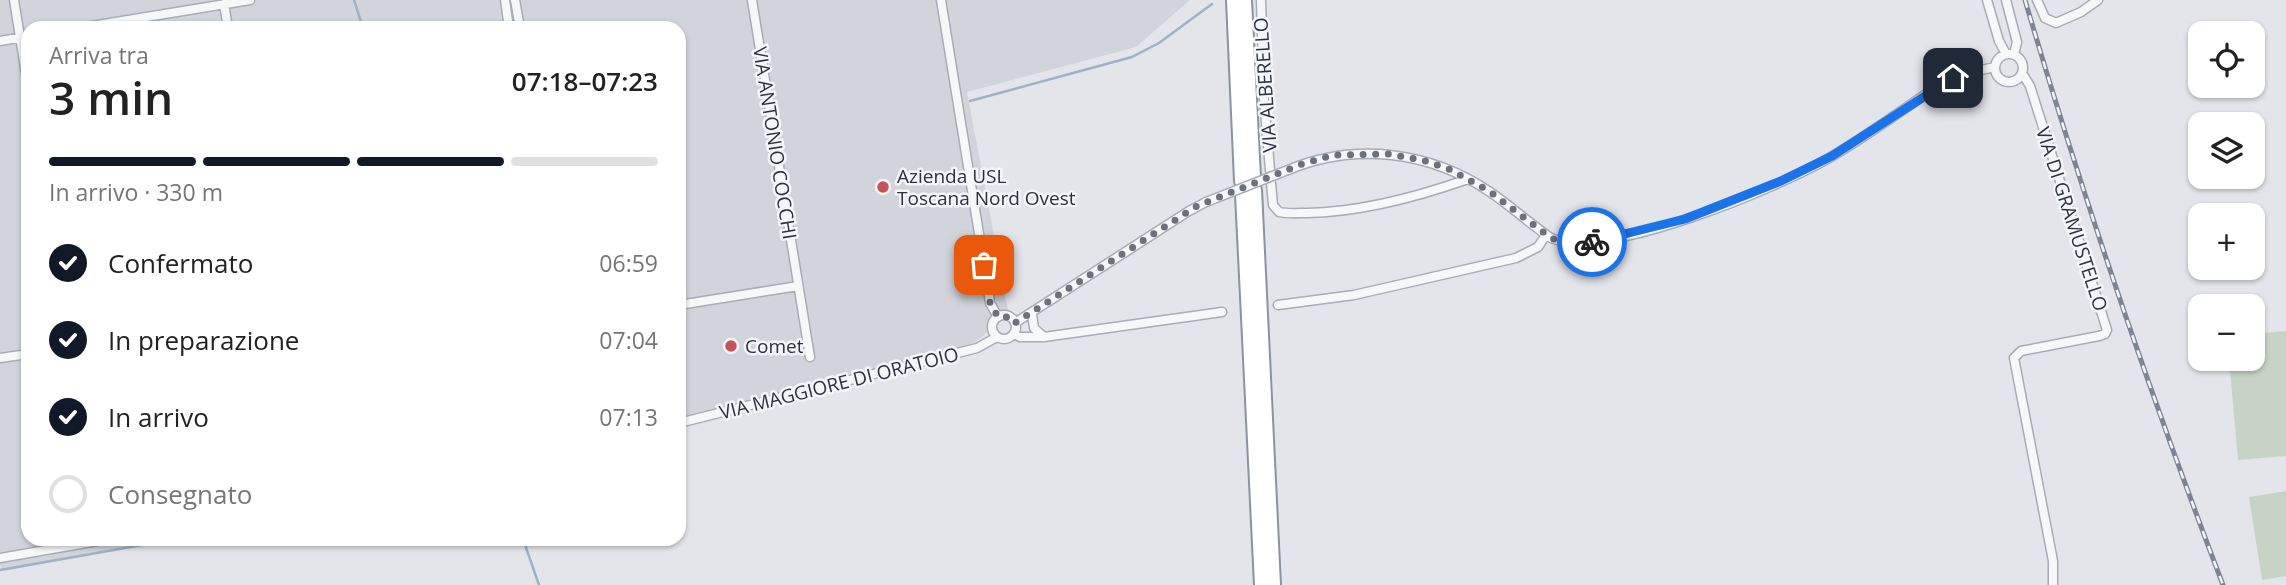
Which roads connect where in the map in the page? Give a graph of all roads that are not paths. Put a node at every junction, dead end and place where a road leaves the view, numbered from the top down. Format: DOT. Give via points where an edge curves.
graph roads {
  1 [pos="14,0"];
  2 [pos="250,0"];
  3 [pos="505,0"];
  4 [pos="515,0"];
  5 [pos="752,0"];
  6 [pos="941,0"];
  7 [pos="1234,0"];
  8 [pos="1244,0"];
  9 [pos="1261,0"];
  10 [pos="1987,0"];
  11 [pos="2006,0"];
  12 [pos="2038,0"];
  13 [pos="2098,0"];
  14 [pos="225,4"];
  15 [pos="192,5"];
  16 [pos="113,21"];
  17 [pos="227,21"];
  18 [pos="508,21"];
  19 [pos="519,21"];
  20 [pos="21,26"];
  21 [pos="21,38"];
  22 [pos="0,41"];
  23 [pos="2010,55"];
  24 [pos="1994,67"];
  25 [pos="2022,73"];
  26 [pos="1270,170"];
  27 [pos="1468,179"];
  28 [pos="1271,183"];
  29 [pos="1248,186"];
  30 [pos="1546,234"];
  31 [pos="797,286"];
  32 [pos="686,304"];
  33 [pos="1278,305"];
  34 [pos="1222,312"];
  35 [pos="1031,314"];
  36 [pos="998,317"];
  37 [pos="1015,323"];
  38 [pos="1014,334"];
  39 [pos="997,337"];
  40 [pos="1044,337"];
  41 [pos="21,355"];
  42 [pos="810,357"];
  43 [pos="0,358"];
  44 [pos="686,421"];
  45 [pos="64,546"];
  46 [pos="0,558"];
  47 [pos="1262,585"];
  48 [pos="1273,585"];
  49 [pos="2053,585"];
  1 -- 20 [label="street"];
  2 -- 14 [label="street"];
  3 -- 18 [label="street"];
  4 -- 19 [label="street"];
  5 -- 31 [label="street, VIA ANTONIO COCCHI"];
  6 -- 36 [label="street" via="990,303"];
  7 -- 29 [label="highway"];
  8 -- 29 [label="highway"];
  9 -- 26 [label="street, VIA ALBERELLO"];
  10 -- 23 [label="street" via="1999,40"];
  11 -- 23 [label="street" via="2017,42"];
  12 -- 13 [label="street" via="2045,18 2056,23"];
  14 -- 15 [label="street"];
  14 -- 17 [label="street"];
  15 -- 16 [label="street"];
  21 -- 22 [label="street"];
  23 -- 24 [label="street" via="1997,60"];
  23 -- 25 [label="street" via="2022,64"];
  24 -- 25 [label="street" via="2004,81 2013,81"];
  24 -- 30 [label="street" via="1953,78 1818,164 1696,215 1588,243 1562,242"];
  25 -- 49 [label="street, VIA DI GRAMUSTELLO" via="2030,86 2107,330 2099,336 2021,351 2014,358 2053,561"];
  27 -- 28 [label="street" via="1365,207 1314,213 1279,212 1273,205"];
  27 -- 30 [label="street"];
  27 -- 35 [label="street, bridge" via="1422,160 1377,153 1334,155 1206,202"];
  29 -- 47 [label="highway"];
  29 -- 48 [label="highway"];
  30 -- 33 [label="street" via="1538,247 1516,258 1354,295"];
  31 -- 32 [label="street"];
  31 -- 42 [label="street, VIA ANTONIO COCCHI"];
  34 -- 40 [label="street, VIA MAGGIORE DI ORATOIO"];
  35 -- 37 [label="street"];
  35 -- 40 [label="street" via="1034,328"];
  36 -- 37 [label="street" via="1010,317"];
  36 -- 39 [label="street" via="992,326"];
  37 -- 38 [label="street"];
  38 -- 39 [label="street, VIA MAGGIORE DI ORATOIO" via="1004,340"];
  38 -- 40 [label="street, VIA MAGGIORE DI ORATOIO"];
  39 -- 44 [label="street, VIA MAGGIORE DI ORATOIO" via="977,348"];
  41 -- 43 [label="street"];
  45 -- 46 [label="street"];
}
